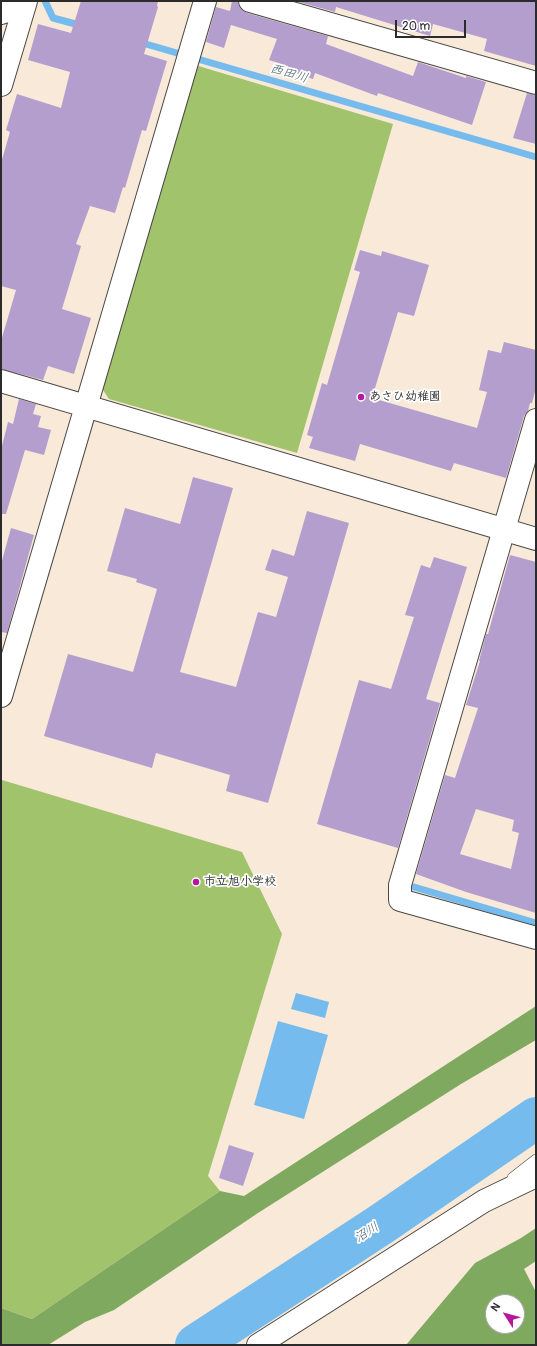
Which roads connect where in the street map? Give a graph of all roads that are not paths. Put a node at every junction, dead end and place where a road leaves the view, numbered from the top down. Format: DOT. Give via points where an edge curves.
graph roads {
  1 [pos="205,1"];
  2 [pos="250,1"];
  3 [pos="25,3"];
  4 [pos="1,13"];
  5 [pos="536,83"];
  6 [pos="1,85"];
  7 [pos="1,381"];
  8 [pos="86,407"];
  9 [pos="536,420"];
  10 [pos="504,529"];
  11 [pos="536,539"];
  12 [pos="1,696"];
  13 [pos="536,938"];
  14 [pos="536,1160"];
  15 [pos="536,1176"];
  16 [pos="484,1201"];
  17 [pos="258,1345"];
  1 -- 8 [label="street"];
  2 -- 5 [label="street"];
  3 -- 4 [label="street"];
  3 -- 6 [label="street"];
  7 -- 8 [label="street"];
  8 -- 10 [label="street"];
  8 -- 12 [label="street"];
  9 -- 10 [label="street"];
  10 -- 11 [label="street"];
  10 -- 13 [label="street" via="400,885 400,900"];
  14 -- 16 [label="lane"];
  15 -- 16 [label="street"];
  16 -- 17 [label="street"];
}
